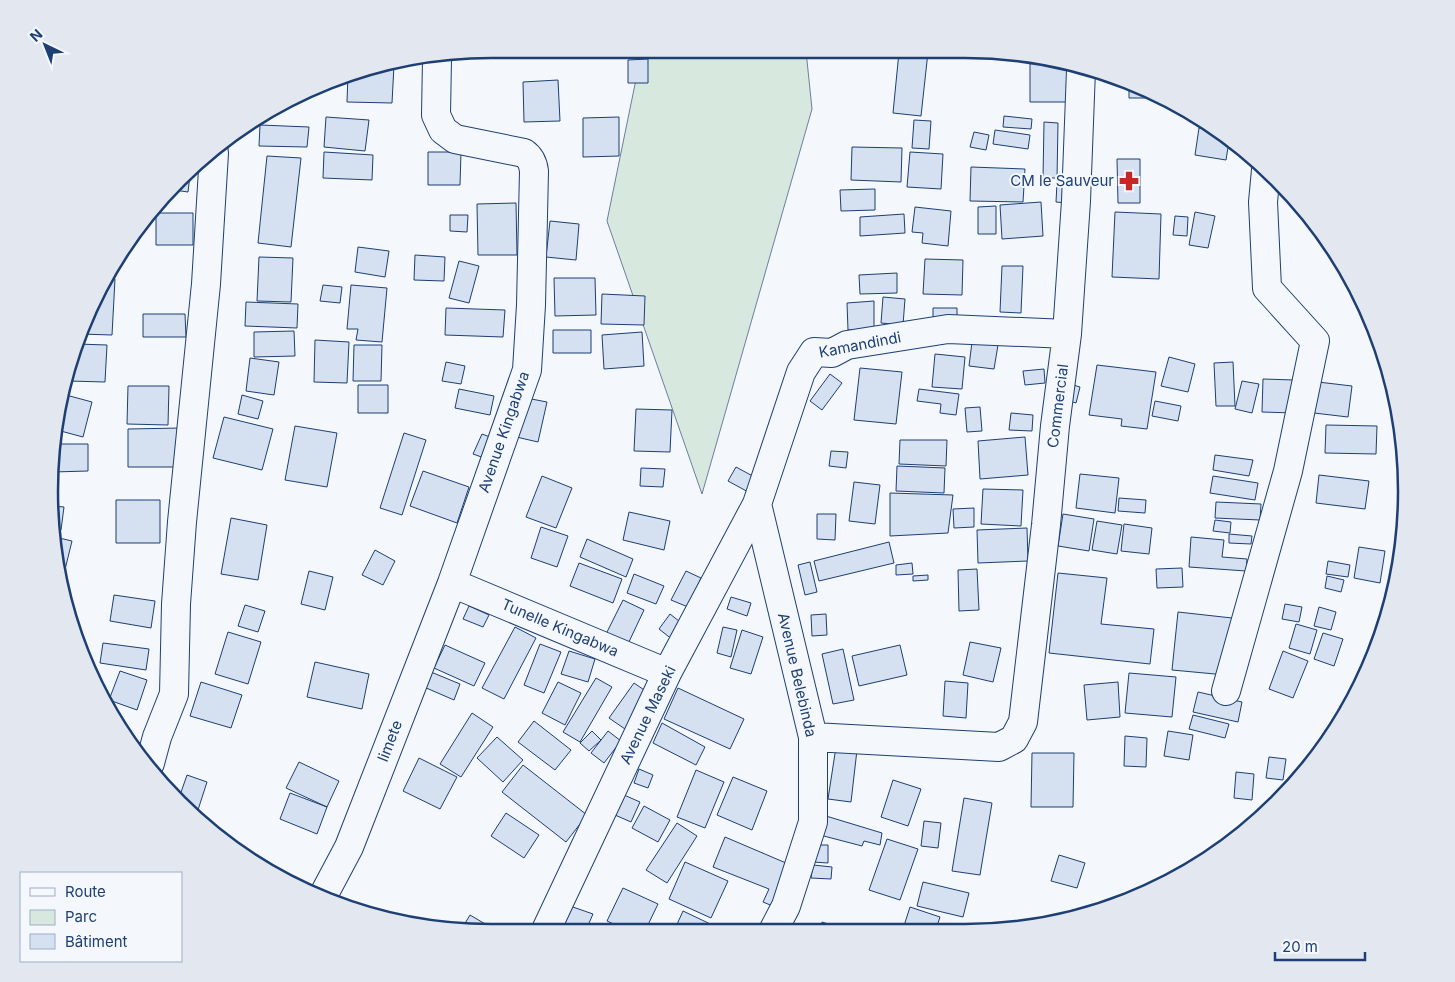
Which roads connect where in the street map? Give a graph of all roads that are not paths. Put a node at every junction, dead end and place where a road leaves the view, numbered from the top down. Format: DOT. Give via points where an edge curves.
graph roads {
  1 [pos="436,61"];
  2 [pos="1081,74"];
  3 [pos="214,158"];
  4 [pos="1265,179"];
  5 [pos="1067,334"];
  6 [pos="757,504"];
  7 [pos="452,583"];
  8 [pos="667,673"];
  9 [pos="1226,692"];
  10 [pos="813,737"];
  11 [pos="151,760"];
  12 [pos="325,892"];
  13 [pos="549,924"];
  14 [pos="777,924"];
  1 -- 7 [label="street, Avenue Kingabwa" via="436,115 443,130 455,139 524,153 530,158 534,171 527,370"];
  2 -- 5 [label="street, Commercial"];
  3 -- 11 [label="street" via="206,284 182,522 174,694"];
  4 -- 9 [label="street" via="1263,202 1267,288 1315,341 1288,471"];
  5 -- 6 [label="street, Kamandindi" via="948,329 847,345 832,353 814,352 801,372"];
  5 -- 10 [label="street, Commercial" via="1023,722 1014,739 999,747"];
  6 -- 8 [label="street, Avenue Maseki"];
  6 -- 10 [label="street, Avenue Belebinda"];
  7 -- 8 [label="street, Tunelle Kingabwa"];
  7 -- 12 [label="street, limete" via="349,847"];
  8 -- 13 [label="street, Avenue Maseki"];
  10 -- 14 [label="street, Avenue Belebinda" via="814,822 786,906"];
}
